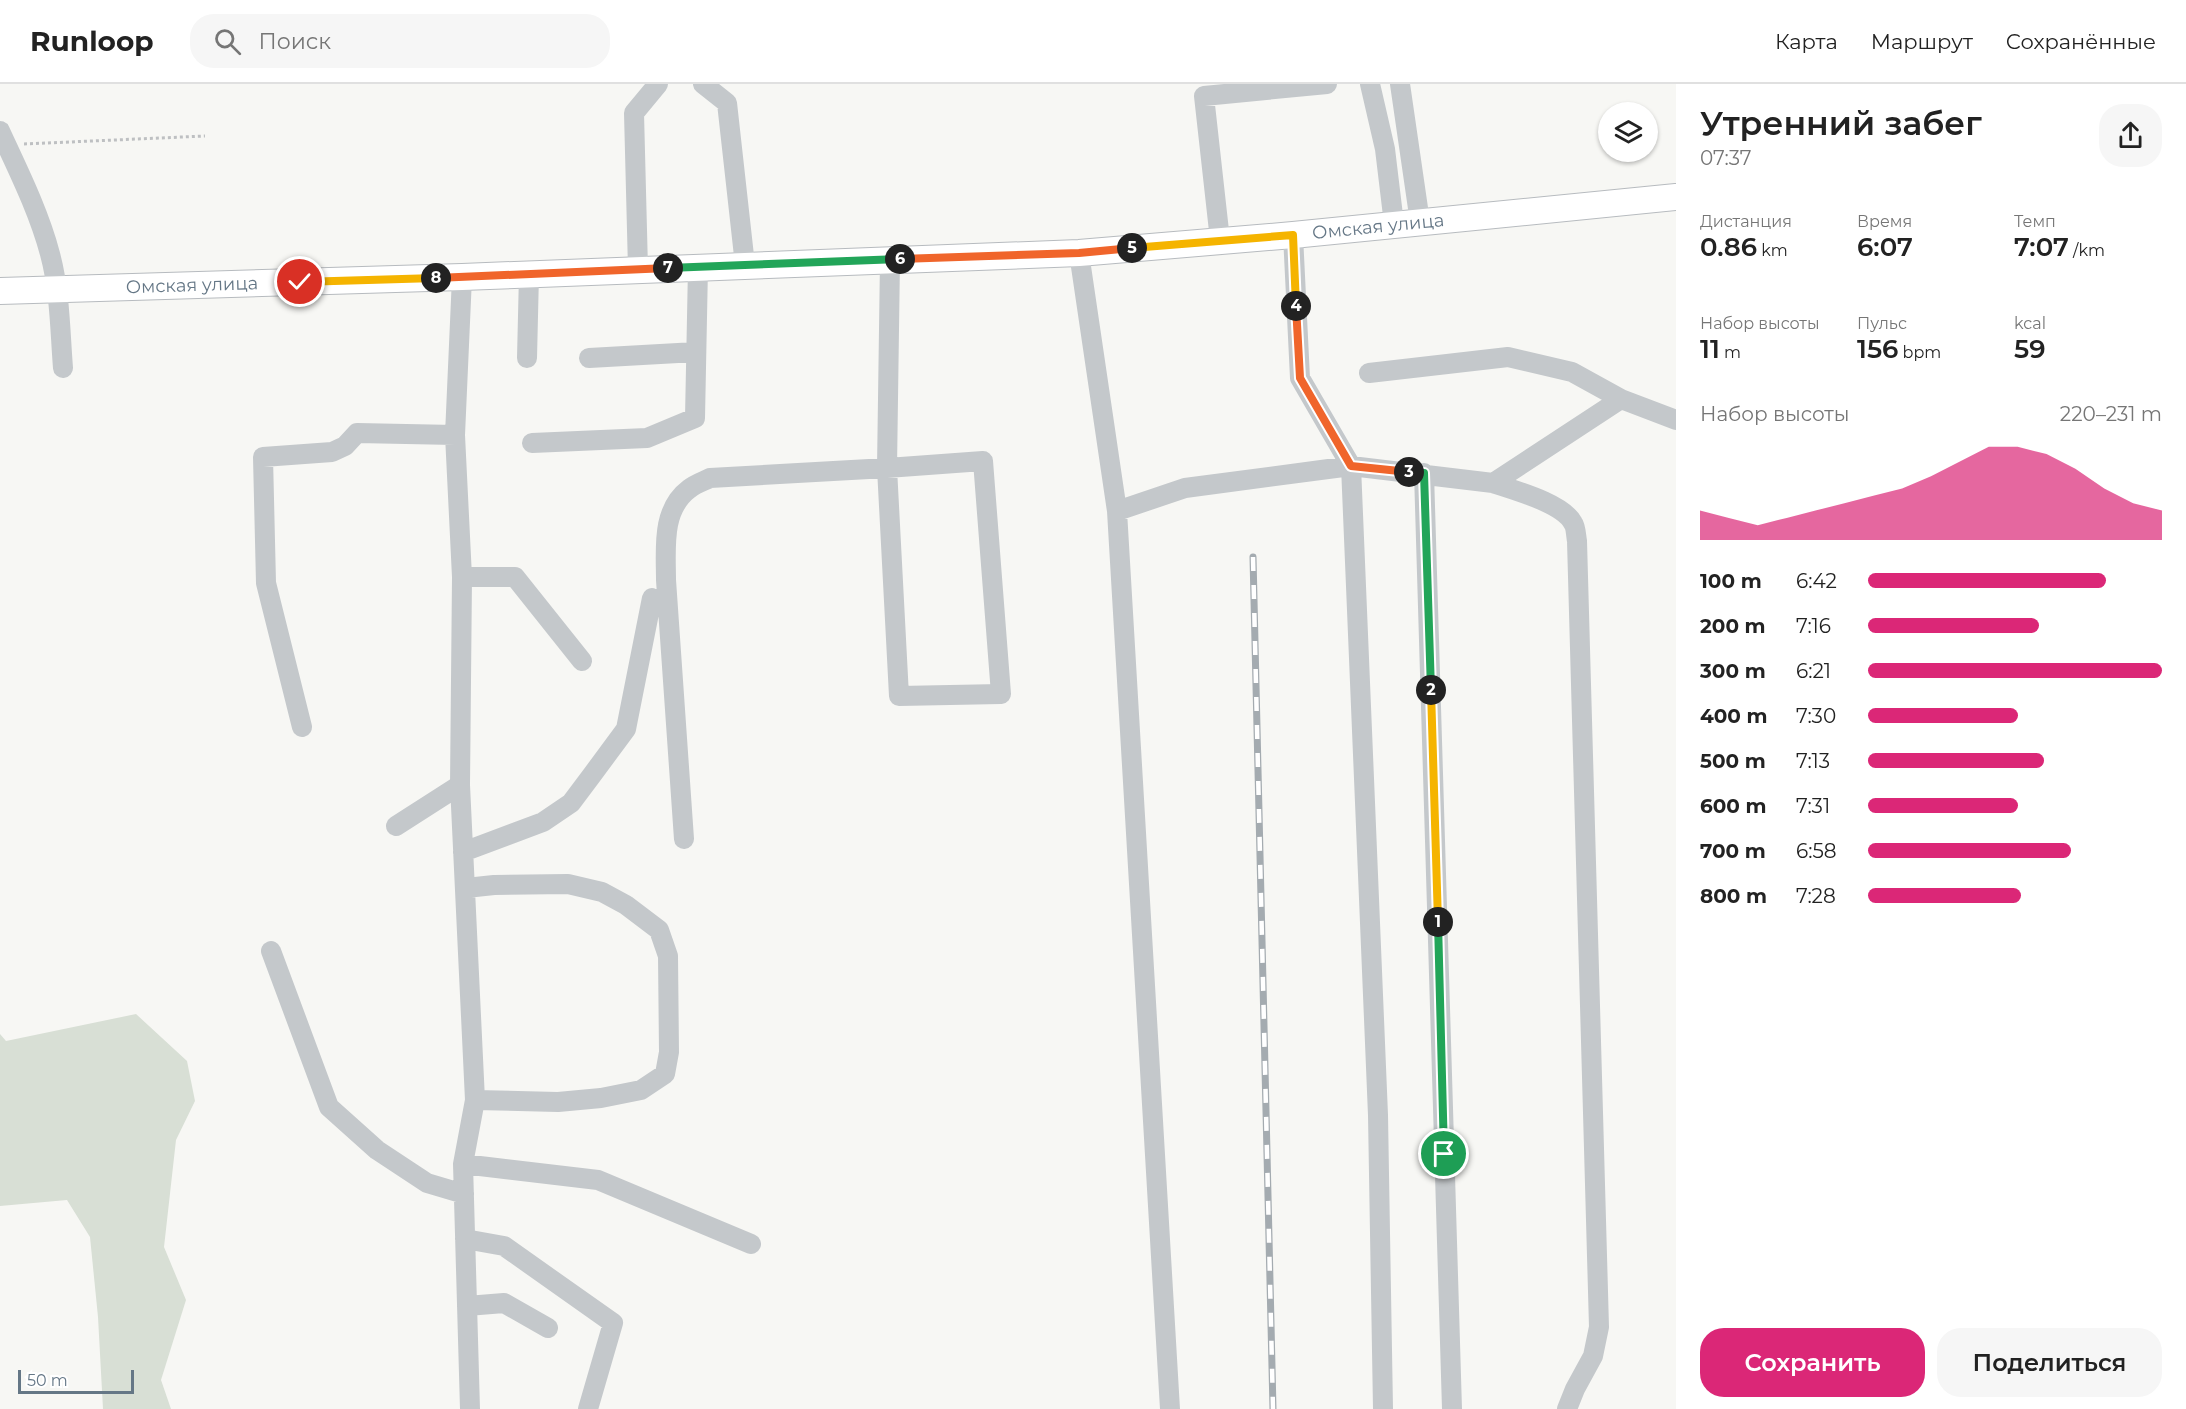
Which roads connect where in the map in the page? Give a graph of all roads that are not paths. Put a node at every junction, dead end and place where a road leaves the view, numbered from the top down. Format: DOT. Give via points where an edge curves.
graph roads {
  1 [pos="658,84"];
  2 [pos="704,84"];
  3 [pos="1327,84"];
  4 [pos="1370,84"];
  5 [pos="1400,84"];
  6 [pos="3,138"];
  7 [pos="1676,197"];
  8 [pos="1420,222"];
  9 [pos="1394,224"];
  10 [pos="1293,235"];
  11 [pos="1220,240"];
  12 [pos="1079,253"];
  13 [pos="890,260"];
  14 [pos="745,265"];
  15 [pos="698,267"];
  16 [pos="638,269"];
  17 [pos="529,274"];
  18 [pos="462,277"];
  19 [pos="57,289"];
  20 [pos="0,291"];
  21 [pos="696,352"];
  22 [pos="527,358"];
  23 [pos="589,358"];
  24 [pos="63,368"];
  25 [pos="1369,373"];
  26 [pos="1621,399"];
  27 [pos="1676,420"];
  28 [pos="455,435"];
  29 [pos="532,442"];
  30 [pos="1351,466"];
  31 [pos="887,468"];
  32 [pos="1424,473"];
  33 [pos="1492,483"];
  34 [pos="1118,511"];
  35 [pos="462,577"];
  36 [pos="652,598"];
  37 [pos="582,661"];
  38 [pos="302,727"];
  39 [pos="460,785"];
  40 [pos="396,826"];
  41 [pos="684,839"];
  42 [pos="463,852"];
  43 [pos="466,888"];
  44 [pos="271,951"];
  45 [pos="475,1100"];
  46 [pos="463,1164"];
  47 [pos="464,1194"];
  48 [pos="465,1239"];
  49 [pos="752,1244"];
  50 [pos="467,1306"];
  51 [pos="548,1328"];
  52 [pos="470,1409"];
  53 [pos="588,1409"];
  54 [pos="1170,1409"];
  55 [pos="1383,1409"];
  56 [pos="1452,1409"];
  57 [pos="1567,1409"];
  1 -- 16 [label="street" via="634,113"];
  2 -- 14 [label="street" via="727,103"];
  3 -- 11 [label="street" via="1204,96"];
  4 -- 9 [label="street" via="1385,149"];
  5 -- 8 [label="street"];
  6 -- 19 [label="street" via="47,245"];
  7 -- 8 [label="main road, Омская улица"];
  8 -- 9 [label="main road, Омская улица"];
  9 -- 10 [label="main road, Омская улица"];
  10 -- 11 [label="main road, Омская улица"];
  10 -- 30 [label="street" via="1300,378"];
  11 -- 12 [label="main road, Омская улица"];
  12 -- 13 [label="main road, Омская улица"];
  12 -- 34 [label="street"];
  13 -- 14 [label="main road, Омская улица"];
  13 -- 31 [label="street"];
  14 -- 15 [label="main road, Омская улица"];
  15 -- 16 [label="main road, Омская улица"];
  15 -- 21 [label="street"];
  16 -- 17 [label="main road, Омская улица"];
  17 -- 18 [label="main road, Омская улица"];
  17 -- 22 [label="street"];
  18 -- 19 [label="main road, Омская улица"];
  18 -- 28 [label="street"];
  19 -- 20 [label="main road, Омская улица"];
  19 -- 24 [label="street"];
  21 -- 23 [label="street"];
  21 -- 29 [label="street" via="695,418 647,438"];
  25 -- 26 [label="street" via="1508,357 1572,372"];
  26 -- 27 [label="street"];
  26 -- 33 [label="street"];
  28 -- 35 [label="street"];
  28 -- 38 [label="street" via="357,433 345,446 332,452 263,457 266,583"];
  30 -- 32 [label="street"];
  30 -- 34 [label="street" via="1185,488"];
  30 -- 55 [label="street" via="1378,1115"];
  31 -- 31 [label="street" via="899,696 1001,694 983,461"];
  31 -- 41 [label="street" via="710,478 689,489 676,505 666,541 666,580"];
  32 -- 33 [label="street"];
  32 -- 56 [label="street"];
  33 -- 57 [label="street" via="1528,494 1563,512 1574,523 1577,541 1599,1327 1593,1356"];
  34 -- 54 [label="street"];
  35 -- 37 [label="street" via="516,577"];
  35 -- 39 [label="street"];
  36 -- 42 [label="street" via="626,729 571,804 543,822"];
  39 -- 40 [label="street"];
  39 -- 42 [label="street"];
  42 -- 43 [label="street"];
  43 -- 45 [label="street"];
  43 -- 45 [label="street" via="568,884 602,892 659,930 668,956 669,1052 665,1074 641,1090 601,1098"];
  44 -- 47 [label="street" via="330,1107 377,1150 427,1183"];
  45 -- 46 [label="street"];
  46 -- 47 [label="street"];
  46 -- 49 [label="street" via="598,1180"];
  47 -- 48 [label="street"];
  48 -- 50 [label="street"];
  48 -- 53 [label="street" via="504,1246 613,1323"];
  50 -- 51 [label="street" via="504,1303"];
  50 -- 52 [label="street"];
}
